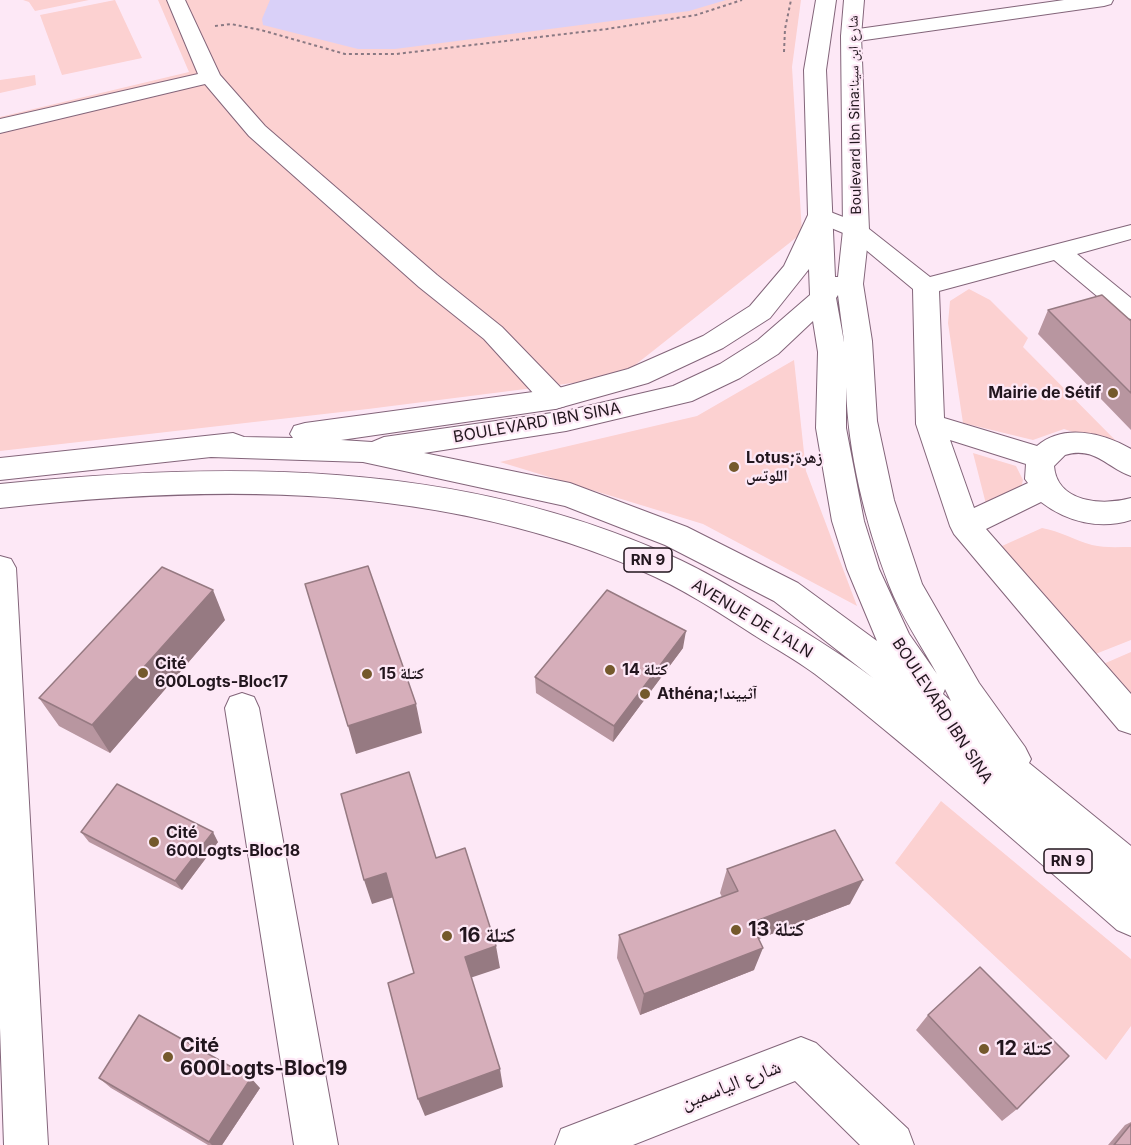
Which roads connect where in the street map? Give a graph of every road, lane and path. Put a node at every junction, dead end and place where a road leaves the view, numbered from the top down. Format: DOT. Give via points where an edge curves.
graph roads {
  1 [pos="176,0"];
  2 [pos="742,0"];
  3 [pos="791,0"];
  4 [pos="826,0"];
  5 [pos="854,0"];
  6 [pos="1104,0"];
  7 [pos="191,30"];
  8 [pos="851,36"];
  9 [pos="784,52"];
  10 [pos="210,77"];
  11 [pos="0,126"];
  12 [pos="820,215"];
  13 [pos="856,230"];
  14 [pos="1131,232"];
  15 [pos="1058,251"];
  16 [pos="926,286"];
  17 [pos="823,298"];
  18 [pos="1131,311"];
  19 [pos="555,399"];
  20 [pos="930,424"];
  21 [pos="213,447"];
  22 [pos="363,451"];
  23 [pos="1042,458"];
  24 [pos="1131,465"];
  25 [pos="0,469"];
  26 [pos="223,480"];
  27 [pos="1045,487"];
  28 [pos="0,496"];
  29 [pos="1131,509"];
  30 [pos="965,526"];
  31 [pos="0,568"];
  32 [pos="2,660"];
  33 [pos="242,708"];
  34 [pos="1131,719"];
  35 [pos="950,723"];
  36 [pos="1021,800"];
  37 [pos="1131,871"];
  38 [pos="1131,916"];
  39 [pos="586,1143"];
  40 [pos="26,1145"];
  41 [pos="316,1145"];
  42 [pos="892,1145"];
  1 -- 7 [label="street"];
  2 -- 7 [label="path" via="685,17 396,54 345,54 231,24"];
  3 -- 9 [label="path"];
  4 -- 12 [label="main road, BOULEVARD IBN SINA" via="815,70"];
  5 -- 8 [label="main road, Boulevard Ibn Sina:شارع ابن سينا"];
  6 -- 8 [label="street"];
  7 -- 10 [label="street"];
  8 -- 13 [label="main road, Boulevard Ibn Sina:شارع ابن سينا"];
  10 -- 11 [label="street"];
  10 -- 19 [label="street" via="257,131 493,333"];
  12 -- 13 [label="street"];
  12 -- 17 [label="main road, BOULEVARD IBN SINA"];
  12 -- 19 [label="main road" via="796,269 760,312 713,342 638,376"];
  13 -- 16 [label="street"];
  13 -- 17 [label="main road, BOULEVARD IBN SINA" via="847,256"];
  13 -- 36 [label="main road, BOULEVARD IBN SINA" via="850,284 862,421 881,510 906,586"];
  14 -- 15 [label="street"];
  15 -- 16 [label="street"];
  15 -- 18 [label="street"];
  16 -- 20 [label="street"];
  17 -- 22 [label="main road, BOULEVARD IBN SINA" via="768,346 730,371 682,393 566,420"];
  17 -- 35 [label="main road, BOULEVARD IBN SINA" via="831,352 831,428 848,521 863,569 895,642"];
  19 -- 21 [label="main road"];
  20 -- 23 [label="street"];
  20 -- 30 [label="street"];
  21 -- 22 [label="main road"];
  21 -- 25 [label="main road"];
  22 -- 26 [label="main road, BOULEVARD IBN SINA"];
  22 -- 35 [label="main road, AVENUE DE L'ALN / RN 9" via="570,495 676,536 786,592 854,642"];
  23 -- 24 [label="street" via="1051,449 1080,443 1113,452"];
  23 -- 27 [label="street" via="1039,467"];
  26 -- 28 [label="main road"];
  26 -- 36 [label="main road, AVENUE DE L'ALN / RN 9" via="354,486 443,500 578,532 656,563 732,604 832,667"];
  27 -- 29 [label="street" via="1064,503 1089,514 1106,516"];
  27 -- 30 [label="street"];
  30 -- 34 [label="street"];
  31 -- 32 [label="street"];
  32 -- 40 [label="street"];
  33 -- 41 [label="street"];
  35 -- 36 [label="main road, AVENUE DE L'ALN / RN 9"];
  36 -- 37 [label="main road, AVENUE DE L'ALN / RN 9"];
  36 -- 38 [label="main road, AVENUE DE L'ALN / RN 9"];
  39 -- 42 [label="street, شارع الياسمين" via="801,1058"];
}
